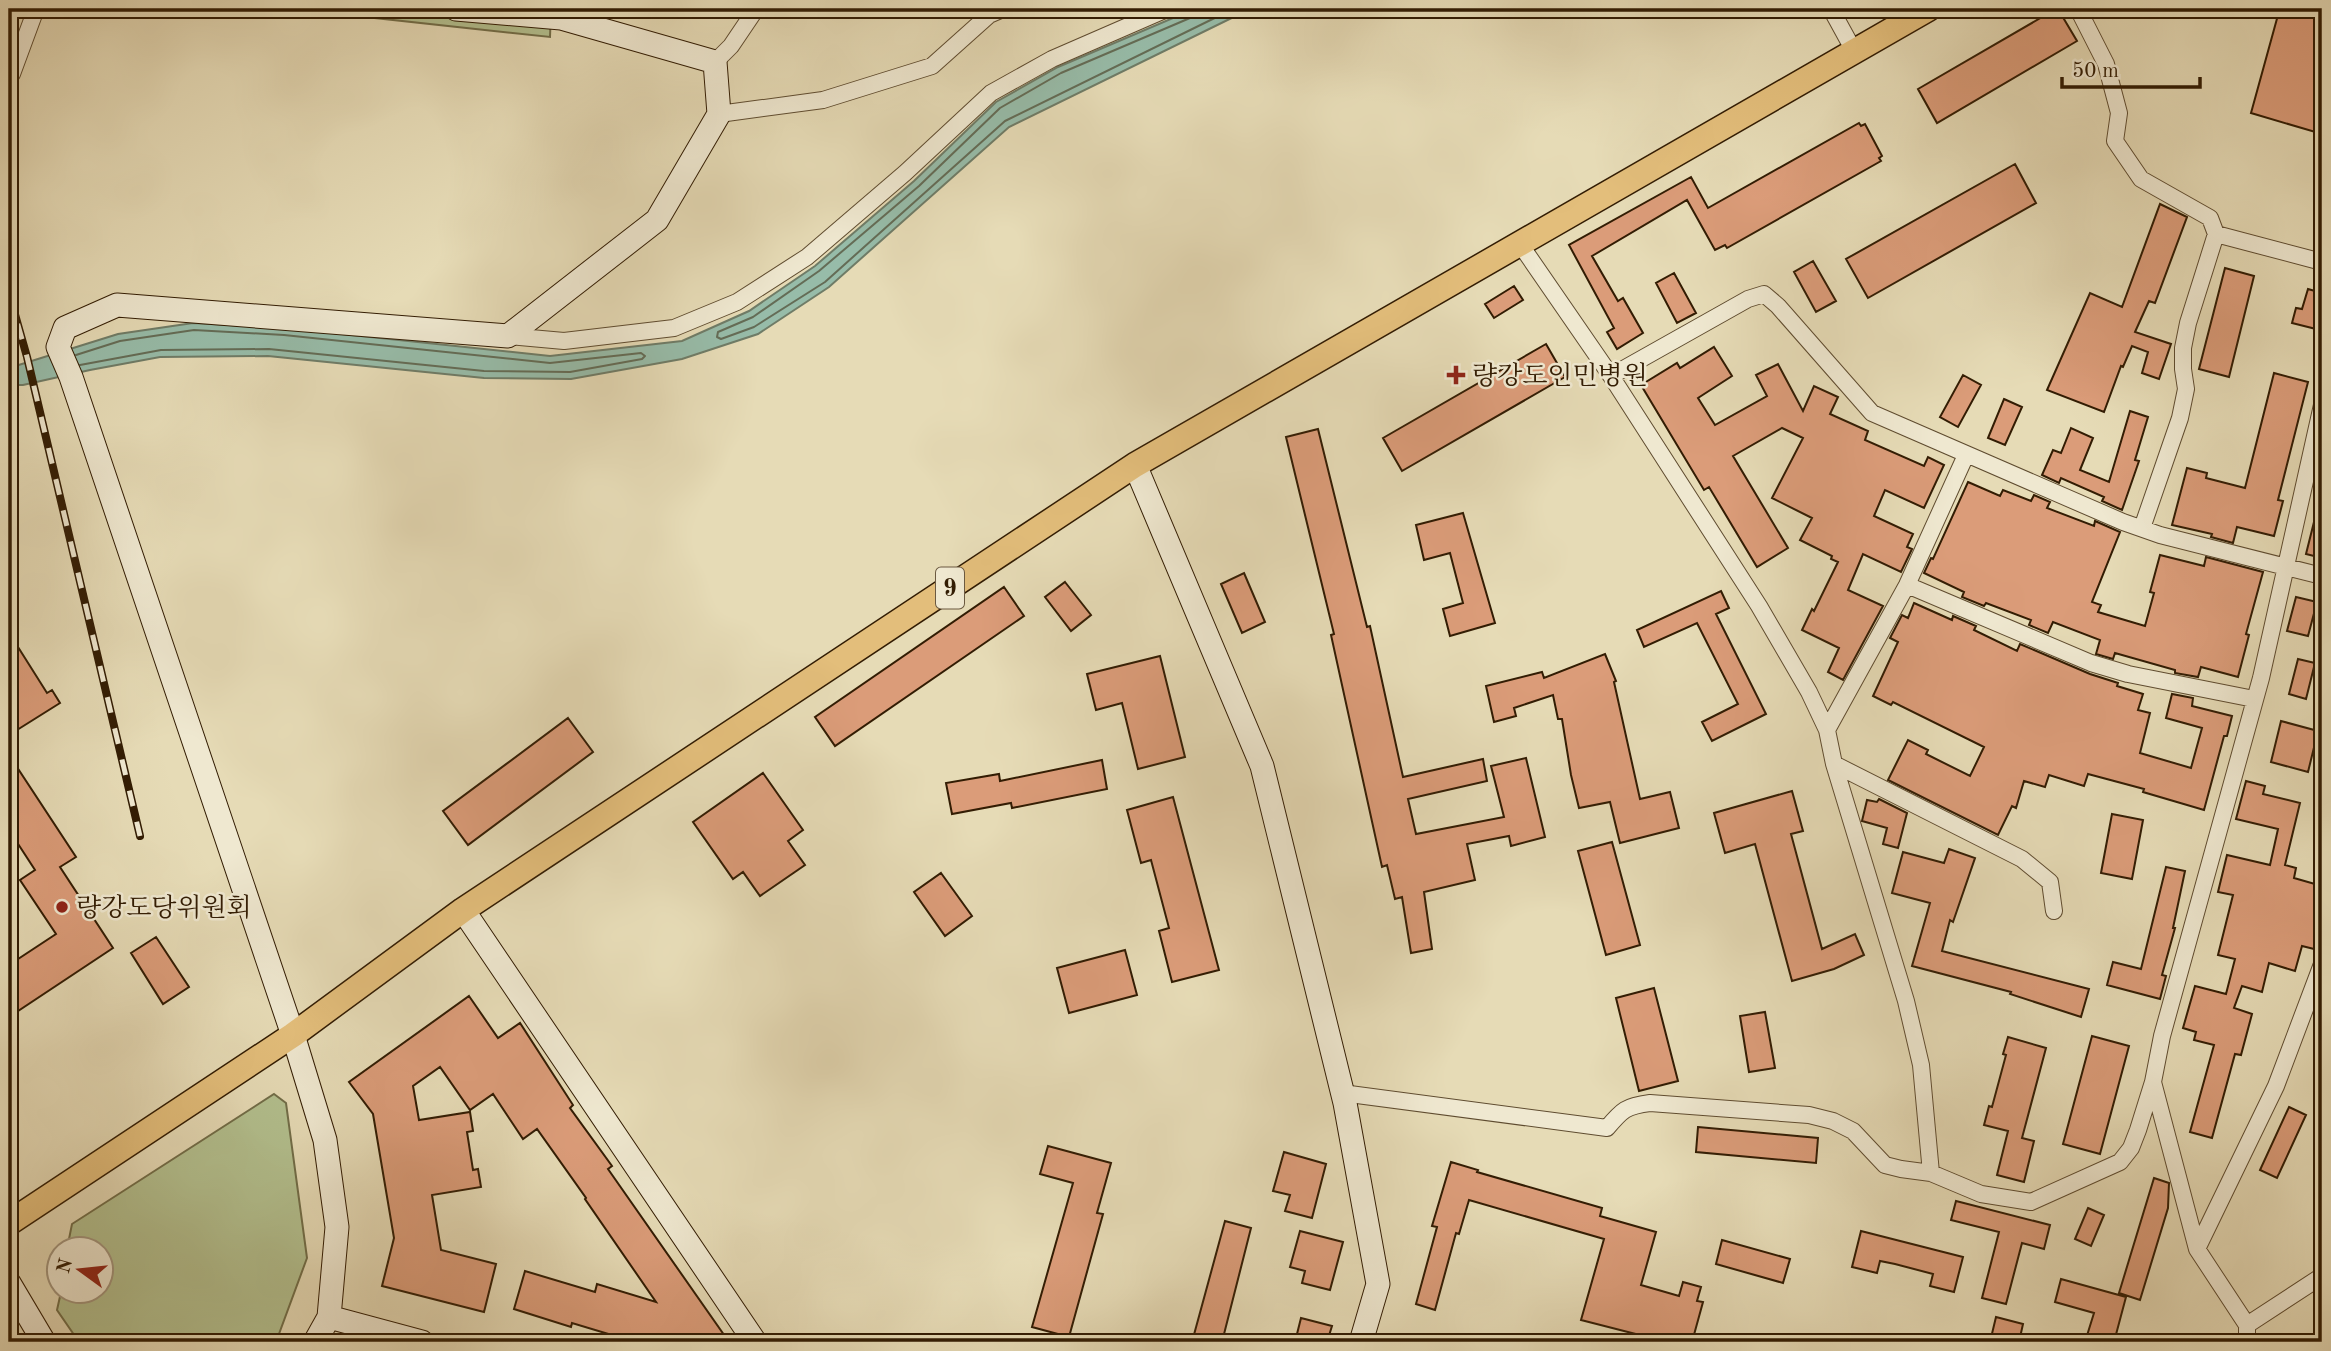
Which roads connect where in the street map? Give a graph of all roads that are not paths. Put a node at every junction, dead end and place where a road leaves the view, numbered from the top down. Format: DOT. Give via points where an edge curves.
graph roads {
  1 [pos="36,9"];
  2 [pos="456,9"];
  3 [pos="756,9"];
  4 [pos="1003,9"];
  5 [pos="1167,9"];
  6 [pos="1831,9"];
  7 [pos="1928,9"];
  8 [pos="2078,9"];
  9 [pos="1854,51"];
  10 [pos="715,62"];
  11 [pos="9,77"];
  12 [pos="719,114"];
  13 [pos="2216,234"];
  14 [pos="1520,244"];
  15 [pos="2322,262"];
  16 [pos="508,336"];
  17 [pos="1611,376"];
  18 [pos="2322,405"];
  19 [pos="1966,455"];
  20 [pos="1135,465"];
  21 [pos="2142,528"];
  22 [pos="2285,567"];
  23 [pos="2322,576"];
  24 [pos="1907,585"];
  25 [pos="2254,699"];
  26 [pos="1827,730"];
  27 [pos="1834,764"];
  28 [pos="463,910"];
  29 [pos="2054,911"];
  30 [pos="2322,964"];
  31 [pos="293,1035"];
  32 [pos="2153,1082"];
  33 [pos="1342,1093"];
  34 [pos="1931,1173"];
  35 [pos="9,1223"];
  36 [pos="2197,1249"];
  37 [pos="2322,1276"];
  38 [pos="9,1283"];
  39 [pos="329,1317"];
  40 [pos="2247,1325"];
  41 [pos="44,1342"];
  42 [pos="315,1342"];
  43 [pos="422,1342"];
  44 [pos="755,1342"];
  45 [pos="1361,1342"];
  46 [pos="2247,1342"];
  1 -- 11 [label="street"];
  2 -- 10 [label="main road" via="561,18"];
  3 -- 10 [label="street"];
  4 -- 12 [label="street" via="989,15 932,66 823,100"];
  5 -- 16 [label="street" via="1052,59 991,93 807,257 737,302 674,328 564,341"];
  6 -- 9 [label="street"];
  7 -- 9 [label="main road, 9"];
  8 -- 13 [label="street" via="2106,64 2119,113 2115,141 2141,178 2210,218"];
  9 -- 14 [label="main road, 9"];
  10 -- 12 [label="main road"];
  12 -- 16 [label="main road" via="657,220"];
  13 -- 15 [label="street"];
  13 -- 21 [label="street" via="2183,348 2186,389 2180,418"];
  14 -- 17 [label="street"];
  14 -- 20 [label="main road, 9"];
  16 -- 31 [label="main road" via="117,305 65,328 58,347"];
  17 -- 19 [label="street" via="1764,294 1872,413"];
  17 -- 26 [label="street" via="1759,606"];
  18 -- 22 [label="street"];
  19 -- 21 [label="street"];
  19 -- 24 [label="street"];
  20 -- 28 [label="main road, 9"];
  20 -- 33 [label="main road" via="1262,766"];
  21 -- 22 [label="street"];
  22 -- 23 [label="street"];
  22 -- 25 [label="street"];
  24 -- 25 [label="street" via="2091,663"];
  24 -- 26 [label="street"];
  25 -- 32 [label="street"];
  26 -- 27 [label="street"];
  27 -- 29 [label="street" via="2022,859 2050,882"];
  27 -- 34 [label="street" via="1906,1001 1921,1065"];
  28 -- 31 [label="main road, 9"];
  28 -- 44 [label="main road"];
  30 -- 36 [label="street" via="2276,1086"];
  31 -- 35 [label="main road, 9"];
  31 -- 39 [label="main road" via="325,1140 337,1227"];
  32 -- 34 [label="street" via="2131,1148 2120,1162 2031,1202 1981,1194"];
  32 -- 36 [label="street"];
  33 -- 34 [label="street" via="1607,1128 1630,1106 1650,1103 1809,1115 1853,1131 1885,1165"];
  33 -- 45 [label="main road" via="1378,1284"];
  36 -- 40 [label="street"];
  37 -- 40 [label="street"];
  38 -- 41 [label="main road"];
  39 -- 42 [label="main road"];
  39 -- 43 [label="main road"];
  40 -- 46 [label="street"];
}
